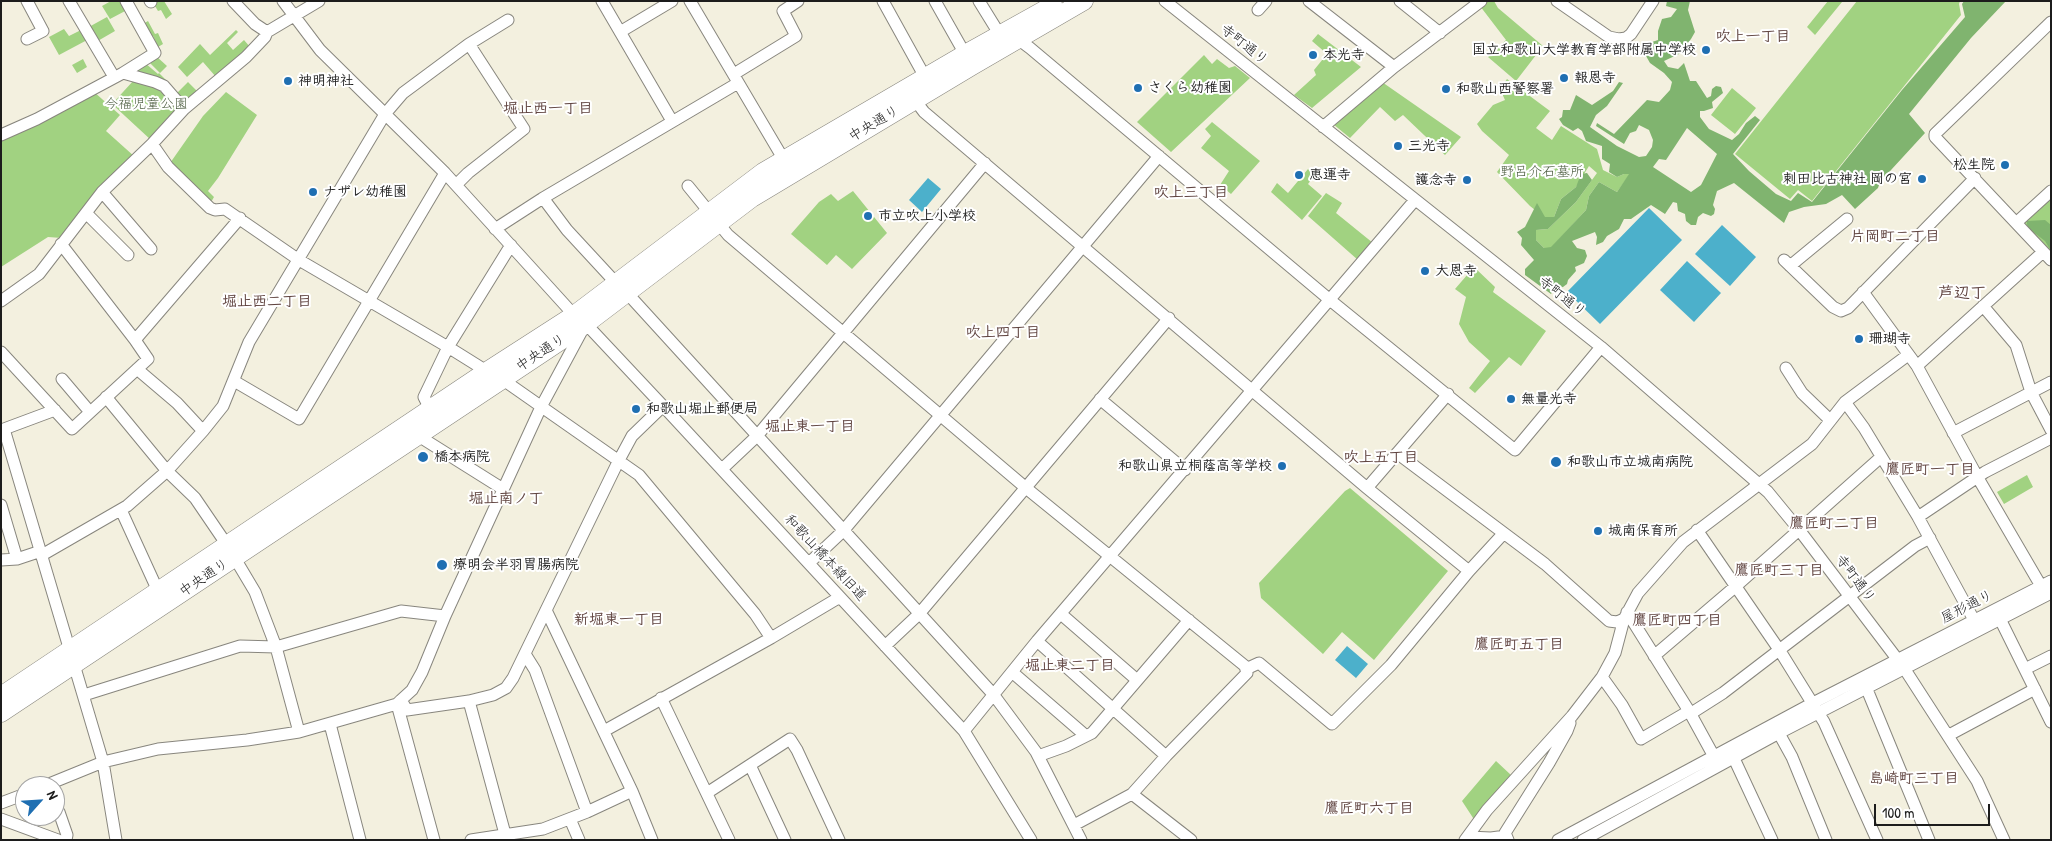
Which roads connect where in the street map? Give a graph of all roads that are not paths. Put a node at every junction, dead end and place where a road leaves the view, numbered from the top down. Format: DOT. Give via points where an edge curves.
graph roads {
  1 [pos="27,1"];
  2 [pos="69,1"];
  3 [pos="126,1"];
  4 [pos="233,1"];
  5 [pos="283,1"];
  6 [pos="319,1"];
  7 [pos="602,1"];
  8 [pos="672,1"];
  9 [pos="690,1"];
  10 [pos="798,1"];
  11 [pos="883,1"];
  12 [pos="935,1"];
  13 [pos="978,1"];
  14 [pos="1084,1"];
  15 [pos="1164,1"];
  16 [pos="1266,1"];
  17 [pos="1309,1"];
  18 [pos="1400,1"];
  19 [pos="1481,1"];
  20 [pos="1557,1"];
  21 [pos="1653,1"];
  22 [pos="1049,4"];
  23 [pos="1258,10"];
  24 [pos="294,16"];
  25 [pos="508,20"];
  26 [pos="2051,22"];
  27 [pos="267,32"];
  28 [pos="620,32"];
  29 [pos="1440,33"];
  30 [pos="1000,35"];
  31 [pos="27,39"];
  32 [pos="1018,39"];
  33 [pos="469,44"];
  34 [pos="965,54"];
  35 [pos="1394,67"];
  36 [pos="119,75"];
  37 [pos="925,77"];
  38 [pos="736,79"];
  39 [pos="915,100"];
  40 [pos="184,108"];
  41 [pos="385,114"];
  42 [pos="672,121"];
  43 [pos="1323,127"];
  44 [pos="1,135"];
  45 [pos="152,144"];
  46 [pos="1159,156"];
  47 [pos="784,160"];
  48 [pos="985,163"];
  49 [pos="445,173"];
  50 [pos="1975,178"];
  51 [pos="456,185"];
  52 [pos="688,186"];
  53 [pos="102,192"];
  54 [pos="2051,192"];
  55 [pos="543,198"];
  56 [pos="1415,200"];
  57 [pos="86,213"];
  58 [pos="713,217"];
  59 [pos="240,218"];
  60 [pos="1848,218"];
  61 [pos="2017,222"];
  62 [pos="495,229"];
  63 [pos="61,244"];
  64 [pos="510,245"];
  65 [pos="1083,246"];
  66 [pos="151,249"];
  67 [pos="128,255"];
  68 [pos="2047,256"];
  69 [pos="299,260"];
  70 [pos="621,288"];
  71 [pos="1862,292"];
  72 [pos="370,300"];
  73 [pos="1330,300"];
  74 [pos="1,301"];
  75 [pos="1983,306"];
  76 [pos="1169,318"];
  77 [pos="580,319"];
  78 [pos="845,332"];
  79 [pos="135,340"];
  80 [pos="448,347"];
  81 [pos="1601,347"];
  82 [pos="1,352"];
  83 [pos="1908,355"];
  84 [pos="1917,366"];
  85 [pos="1786,368"];
  86 [pos="137,369"];
  87 [pos="484,373"];
  88 [pos="506,375"];
  89 [pos="62,379"];
  90 [pos="234,381"];
  91 [pos="2051,382"];
  92 [pos="1252,390"];
  93 [pos="2030,392"];
  94 [pos="1448,394"];
  95 [pos="106,397"];
  96 [pos="1100,399"];
  97 [pos="1846,402"];
  98 [pos="663,406"];
  99 [pos="541,407"];
  100 [pos="430,409"];
  101 [pos="55,410"];
  102 [pos="90,412"];
  103 [pos="942,416"];
  104 [pos="1830,420"];
  105 [pos="3,424"];
  106 [pos="2051,430"];
  107 [pos="203,431"];
  108 [pos="1953,434"];
  109 [pos="417,435"];
  110 [pos="757,436"];
  111 [pos="2051,438"];
  112 [pos="1397,453"];
  113 [pos="6,454"];
  114 [pos="1881,457"];
  115 [pos="618,462"];
  116 [pos="722,469"];
  117 [pos="1185,470"];
  118 [pos="167,471"];
  119 [pos="1978,478"];
  120 [pos="1758,484"];
  121 [pos="1026,488"];
  122 [pos="1367,488"];
  123 [pos="503,489"];
  124 [pos="1,505"];
  125 [pos="120,510"];
  126 [pos="1918,517"];
  127 [pos="1697,530"];
  128 [pos="843,531"];
  129 [pos="1800,531"];
  130 [pos="1503,534"];
  131 [pos="1930,538"];
  132 [pos="231,551"];
  133 [pos="42,553"];
  134 [pos="1111,556"];
  135 [pos="17,559"];
  136 [pos="1,560"];
  137 [pos="809,563"];
  138 [pos="1469,571"];
  139 [pos="1736,586"];
  140 [pos="2048,586"];
  141 [pos="158,591"];
  142 [pos="1850,596"];
  143 [pos="840,597"];
  144 [pos="546,610"];
  145 [pos="919,614"];
  146 [pos="1061,614"];
  147 [pos="1626,615"];
  148 [pos="445,616"];
  149 [pos="2000,619"];
  150 [pos="1189,620"];
  151 [pos="1974,620"];
  152 [pos="771,638"];
  153 [pos="1037,642"];
  154 [pos="885,646"];
  155 [pos="276,647"];
  156 [pos="1780,651"];
  157 [pos="525,654"];
  158 [pos="1654,656"];
  159 [pos="2051,656"];
  160 [pos="72,657"];
  161 [pos="1901,663"];
  162 [pos="1246,669"];
  163 [pos="2025,669"];
  164 [pos="1012,672"];
  165 [pos="1602,677"];
  166 [pos="1137,680"];
  167 [pos="1866,687"];
  168 [pos="2035,689"];
  169 [pos="993,694"];
  170 [pos="84,695"];
  171 [pos="1,696"];
  172 [pos="661,698"];
  173 [pos="470,701"];
  174 [pos="399,702"];
  175 [pos="1112,708"];
  176 [pos="1814,708"];
  177 [pos="1,713"];
  178 [pos="1690,713"];
  179 [pos="1572,716"];
  180 [pos="2051,722"];
  181 [pos="330,724"];
  182 [pos="1776,729"];
  183 [pos="604,731"];
  184 [pos="964,731"];
  185 [pos="299,732"];
  186 [pos="1949,735"];
  187 [pos="1086,736"];
  188 [pos="1732,752"];
  189 [pos="1038,756"];
  190 [pos="1166,756"];
  191 [pos="1717,761"];
  192 [pos="103,762"];
  193 [pos="750,765"];
  194 [pos="65,777"];
  195 [pos="632,791"];
  196 [pos="707,793"];
  197 [pos="1132,794"];
  198 [pos="15,798"];
  199 [pos="1,803"];
  200 [pos="587,812"];
  201 [pos="1,819"];
  202 [pos="570,819"];
  203 [pos="1074,825"];
  204 [pos="64,826"];
  205 [pos="505,834"];
  206 [pos="1467,838"];
  207 [pos="1507,838"];
  208 [pos="58,840"];
  209 [pos="66,840"];
  210 [pos="116,840"];
  211 [pos="360,840"];
  212 [pos="434,840"];
  213 [pos="471,840"];
  214 [pos="579,840"];
  215 [pos="652,840"];
  216 [pos="729,840"];
  217 [pos="785,840"];
  218 [pos="840,840"];
  219 [pos="1031,840"];
  220 [pos="1081,840"];
  221 [pos="1192,840"];
  222 [pos="1558,840"];
  223 [pos="1582,840"];
  224 [pos="1772,840"];
  225 [pos="1826,840"];
  226 [pos="1877,840"];
  227 [pos="1929,840"];
  228 [pos="2004,840"];
  1 -- 31 [label="street" via="43,31"];
  2 -- 36 [label="street"];
  3 -- 36 [label="street" via="155,53"];
  4 -- 27 [label="street"];
  5 -- 24 [label="street, 和歌山橋本線旧道"];
  6 -- 24 [label="street"];
  7 -- 28 [label="street"];
  8 -- 28 [label="street"];
  9 -- 38 [label="street"];
  10 -- 38 [label="street" via="783,11 796,36"];
  11 -- 37 [label="street"];
  12 -- 34 [label="street"];
  13 -- 30 [label="street"];
  14 -- 32 [label="highway, 中央通り"];
  15 -- 43 [label="street, 寺町通り"];
  16 -- 23 [label="street"];
  17 -- 35 [label="street"];
  18 -- 29 [label="street"];
  19 -- 29 [label="street"];
  20 -- 21 [label="street" via="1609,37 1619,39 1631,34"];
  22 -- 30 [label="highway, 中央通り"];
  24 -- 27 [label="street"];
  24 -- 41 [label="street, 和歌山橋本線旧道" via="320,50"];
  25 -- 33 [label="street"];
  26 -- 50 [label="street" via="1935,134"];
  27 -- 40 [label="street" via="246,57"];
  28 -- 42 [label="street"];
  29 -- 35 [label="street"];
  30 -- 32 [label="street"];
  30 -- 34 [label="highway, 中央通り"];
  32 -- 39 [label="highway, 中央通り"];
  32 -- 46 [label="street"];
  33 -- 41 [label="street" via="403,93"];
  33 -- 51 [label="street" via="524,129"];
  34 -- 37 [label="highway, 中央通り"];
  35 -- 43 [label="street"];
  36 -- 40 [label="street" via="164,86"];
  36 -- 44 [label="street"];
  37 -- 39 [label="street"];
  37 -- 47 [label="highway, 中央通り"];
  38 -- 42 [label="street"];
  38 -- 47 [label="street"];
  39 -- 48 [label="street" via="924,112"];
  39 -- 58 [label="highway, 中央通り"];
  40 -- 45 [label="street"];
  41 -- 49 [label="street, 和歌山橋本線旧道"];
  41 -- 69 [label="street"];
  42 -- 55 [label="street"];
  43 -- 56 [label="street, 寺町通り"];
  45 -- 53 [label="street"];
  45 -- 59 [label="street" via="168,167 210,208 225,209"];
  46 -- 65 [label="street"];
  46 -- 73 [label="street"];
  47 -- 58 [label="highway, 中央通り" via="757,176"];
  48 -- 65 [label="street"];
  48 -- 78 [label="street"];
  49 -- 51 [label="street, 和歌山橋本線旧道"];
  49 -- 72 [label="street"];
  50 -- 61 [label="street"];
  50 -- 71 [label="street"];
  51 -- 62 [label="street, 和歌山橋本線旧道"];
  52 -- 58 [label="street"];
  53 -- 57 [label="street"];
  53 -- 66 [label="street"];
  54 -- 61 [label="street"];
  55 -- 62 [label="street"];
  55 -- 70 [label="street" via="567,230"];
  56 -- 73 [label="street"];
  56 -- 81 [label="street, 寺町通り"];
  57 -- 63 [label="street"];
  57 -- 67 [label="street"];
  58 -- 70 [label="highway, 中央通り"];
  58 -- 78 [label="street" via="728,234"];
  59 -- 69 [label="street"];
  59 -- 79 [label="street"];
  60 -- 71 [label="street" via="1787,263 1841,311"];
  61 -- 68 [label="street"];
  62 -- 64 [label="street, 和歌山橋本線旧道"];
  63 -- 74 [label="street" via="39,274"];
  63 -- 79 [label="street"];
  64 -- 77 [label="street, 和歌山橋本線旧道"];
  64 -- 80 [label="street"];
  65 -- 76 [label="street"];
  65 -- 103 [label="street"];
  68 -- 75 [label="street"];
  69 -- 72 [label="street"];
  69 -- 90 [label="street" via="249,342"];
  70 -- 77 [label="highway, 中央通り"];
  70 -- 110 [label="street"];
  71 -- 83 [label="street"];
  72 -- 80 [label="street"];
  72 -- 90 [label="street" via="299,419"];
  73 -- 92 [label="street"];
  73 -- 94 [label="street"];
  75 -- 84 [label="street"];
  75 -- 93 [label="street" via="2016,345"];
  76 -- 92 [label="street"];
  76 -- 96 [label="street"];
  77 -- 87 [label="highway, 中央通り"];
  77 -- 88 [label="highway, 中央通り"];
  77 -- 98 [label="street, 和歌山橋本線旧道"];
  77 -- 99 [label="street"];
  78 -- 103 [label="street"];
  78 -- 110 [label="street"];
  79 -- 86 [label="street" via="148,359"];
  80 -- 87 [label="street" via="480,367"];
  80 -- 100 [label="street" via="424,397"];
  81 -- 94 [label="street" via="1515,450"];
  81 -- 120 [label="street, 寺町通り"];
  82 -- 101 [label="street"];
  83 -- 84 [label="street"];
  83 -- 97 [label="street"];
  84 -- 108 [label="street"];
  85 -- 104 [label="street" via="1802,392"];
  86 -- 95 [label="street"];
  86 -- 107 [label="street"];
  87 -- 100 [label="highway, 中央通り"];
  88 -- 99 [label="street" via="509,384"];
  88 -- 109 [label="highway, 中央通り"];
  89 -- 102 [label="street"];
  90 -- 107 [label="street" via="223,406"];
  91 -- 93 [label="street"];
  92 -- 117 [label="street"];
  92 -- 122 [label="street"];
  93 -- 106 [label="street"];
  93 -- 108 [label="street"];
  94 -- 112 [label="street"];
  95 -- 102 [label="street"];
  95 -- 118 [label="street"];
  96 -- 117 [label="street"];
  96 -- 121 [label="street"];
  97 -- 104 [label="street"];
  97 -- 114 [label="street"];
  98 -- 115 [label="street" via="632,436"];
  98 -- 116 [label="street, 和歌山橋本線旧道"];
  99 -- 115 [label="street"];
  99 -- 123 [label="street"];
  100 -- 132 [label="highway, 中央通り"];
  101 -- 102 [label="street" via="72,430"];
  101 -- 105 [label="street"];
  103 -- 121 [label="street"];
  103 -- 128 [label="street"];
  104 -- 120 [label="street" via="1812,444"];
  105 -- 113 [label="street"];
  107 -- 118 [label="street"];
  108 -- 119 [label="street"];
  109 -- 123 [label="street"];
  109 -- 132 [label="highway, 中央通り"];
  110 -- 116 [label="street"];
  110 -- 128 [label="street"];
  111 -- 119 [label="street"];
  112 -- 122 [label="street"];
  112 -- 130 [label="street"];
  113 -- 133 [label="street"];
  114 -- 126 [label="street"];
  114 -- 129 [label="street"];
  115 -- 144 [label="street"];
  115 -- 152 [label="street" via="639,476 755,614"];
  116 -- 137 [label="street, 和歌山橋本線旧道"];
  117 -- 134 [label="street"];
  118 -- 125 [label="street"];
  118 -- 132 [label="street" via="195,498"];
  119 -- 126 [label="street"];
  119 -- 140 [label="street"];
  120 -- 127 [label="street"];
  120 -- 129 [label="street, 寺町通り"];
  121 -- 134 [label="street"];
  121 -- 145 [label="street"];
  122 -- 138 [label="street"];
  123 -- 148 [label="street"];
  124 -- 135 [label="street"];
  125 -- 133 [label="street"];
  125 -- 141 [label="street"];
  126 -- 131 [label="street"];
  127 -- 139 [label="street"];
  127 -- 147 [label="street" via="1638,593"];
  128 -- 137 [label="street"];
  128 -- 145 [label="street"];
  129 -- 139 [label="street"];
  129 -- 142 [label="street, 寺町通り"];
  130 -- 138 [label="street"];
  130 -- 147 [label="street" via="1544,564 1609,620 1617,622"];
  131 -- 142 [label="street"];
  131 -- 151 [label="street"];
  132 -- 141 [label="highway, 中央通り"];
  132 -- 155 [label="street" via="255,592"];
  132 -- 160 [label="highway, 中央通り"];
  133 -- 135 [label="street"];
  133 -- 160 [label="street"];
  134 -- 146 [label="street"];
  134 -- 150 [label="street"];
  135 -- 136 [label="street"];
  137 -- 143 [label="street, 和歌山橋本線旧道"];
  138 -- 162 [label="street" via="1391,665 1332,724 1259,663"];
  139 -- 156 [label="street"];
  139 -- 158 [label="street"];
  140 -- 149 [label="street, 屋形通り"];
  140 -- 151 [label="street, 屋形通り"];
  141 -- 160 [label="highway, 中央通り"];
  142 -- 156 [label="street"];
  142 -- 161 [label="street, 寺町通り"];
  143 -- 152 [label="street"];
  143 -- 154 [label="street, 和歌山橋本線旧道"];
  144 -- 157 [label="street"];
  144 -- 183 [label="street"];
  145 -- 154 [label="street"];
  145 -- 169 [label="street"];
  146 -- 153 [label="street"];
  146 -- 166 [label="street"];
  147 -- 158 [label="street"];
  147 -- 165 [label="street" via="1615,653"];
  148 -- 155 [label="street" via="401,611"];
  148 -- 174 [label="street" via="422,672 412,690"];
  149 -- 161 [label="street, 屋形通り"];
  149 -- 163 [label="street"];
  150 -- 162 [label="street"];
  150 -- 166 [label="street"];
  151 -- 161 [label="street, 屋形通り"];
  152 -- 172 [label="street"];
  153 -- 164 [label="street"];
  153 -- 175 [label="street"];
  154 -- 184 [label="street, 和歌山橋本線旧道"];
  155 -- 170 [label="street" via="240,646"];
  155 -- 185 [label="street"];
  156 -- 176 [label="street"];
  156 -- 178 [label="street"];
  157 -- 173 [label="street" via="506,688"];
  157 -- 200 [label="street" via="535,670"];
  158 -- 178 [label="street"];
  159 -- 163 [label="street"];
  160 -- 170 [label="street"];
  160 -- 171 [label="highway, 中央通り"];
  160 -- 177 [label="highway, 中央通り"];
  161 -- 167 [label="street"];
  161 -- 176 [label="street"];
  161 -- 186 [label="street, 寺町通り"];
  162 -- 190 [label="street" via="1247,673"];
  163 -- 168 [label="street"];
  164 -- 169 [label="street"];
  164 -- 187 [label="street"];
  165 -- 178 [label="street" via="1641,739"];
  165 -- 179 [label="street"];
  166 -- 175 [label="street"];
  167 -- 176 [label="street"];
  167 -- 227 [label="street"];
  168 -- 180 [label="street"];
  168 -- 186 [label="street"];
  169 -- 184 [label="street"];
  169 -- 189 [label="street"];
  170 -- 192 [label="street"];
  172 -- 183 [label="street"];
  172 -- 196 [label="street"];
  173 -- 174 [label="street" via="407,710"];
  173 -- 205 [label="street"];
  174 -- 181 [label="street"];
  174 -- 212 [label="street"];
  175 -- 187 [label="street"];
  175 -- 190 [label="street"];
  176 -- 182 [label="street"];
  176 -- 226 [label="street" via="1845,767"];
  178 -- 191 [label="street"];
  179 -- 206 [label="street" via="1487,810"];
  179 -- 207 [label="street" via="1567,731 1505,833"];
  181 -- 185 [label="street"];
  181 -- 211 [label="street"];
  182 -- 188 [label="street"];
  182 -- 225 [label="street" via="1792,757"];
  183 -- 195 [label="street"];
  184 -- 219 [label="street, 和歌山橋本線旧道"];
  185 -- 192 [label="street" via="158,749"];
  186 -- 228 [label="street, 寺町通り" via="1977,781"];
  187 -- 189 [label="street"];
  188 -- 191 [label="street"];
  188 -- 224 [label="street"];
  189 -- 203 [label="street"];
  190 -- 197 [label="street"];
  191 -- 222 [label="street"];
  191 -- 223 [label="street"];
  192 -- 194 [label="street"];
  192 -- 210 [label="street"];
  193 -- 196 [label="street"];
  193 -- 217 [label="street"];
  193 -- 218 [label="street" via="790,739"];
  195 -- 200 [label="street"];
  195 -- 215 [label="street"];
  196 -- 216 [label="street"];
  197 -- 203 [label="street"];
  197 -- 221 [label="street"];
  198 -- 199 [label="street"];
  200 -- 202 [label="street"];
  201 -- 208 [label="street"];
  202 -- 205 [label="street" via="543,829"];
  202 -- 214 [label="street"];
  203 -- 220 [label="street"];
  204 -- 209 [label="street"];
  205 -- 213 [label="street"];
  206 -- 207 [label="street"];
}
